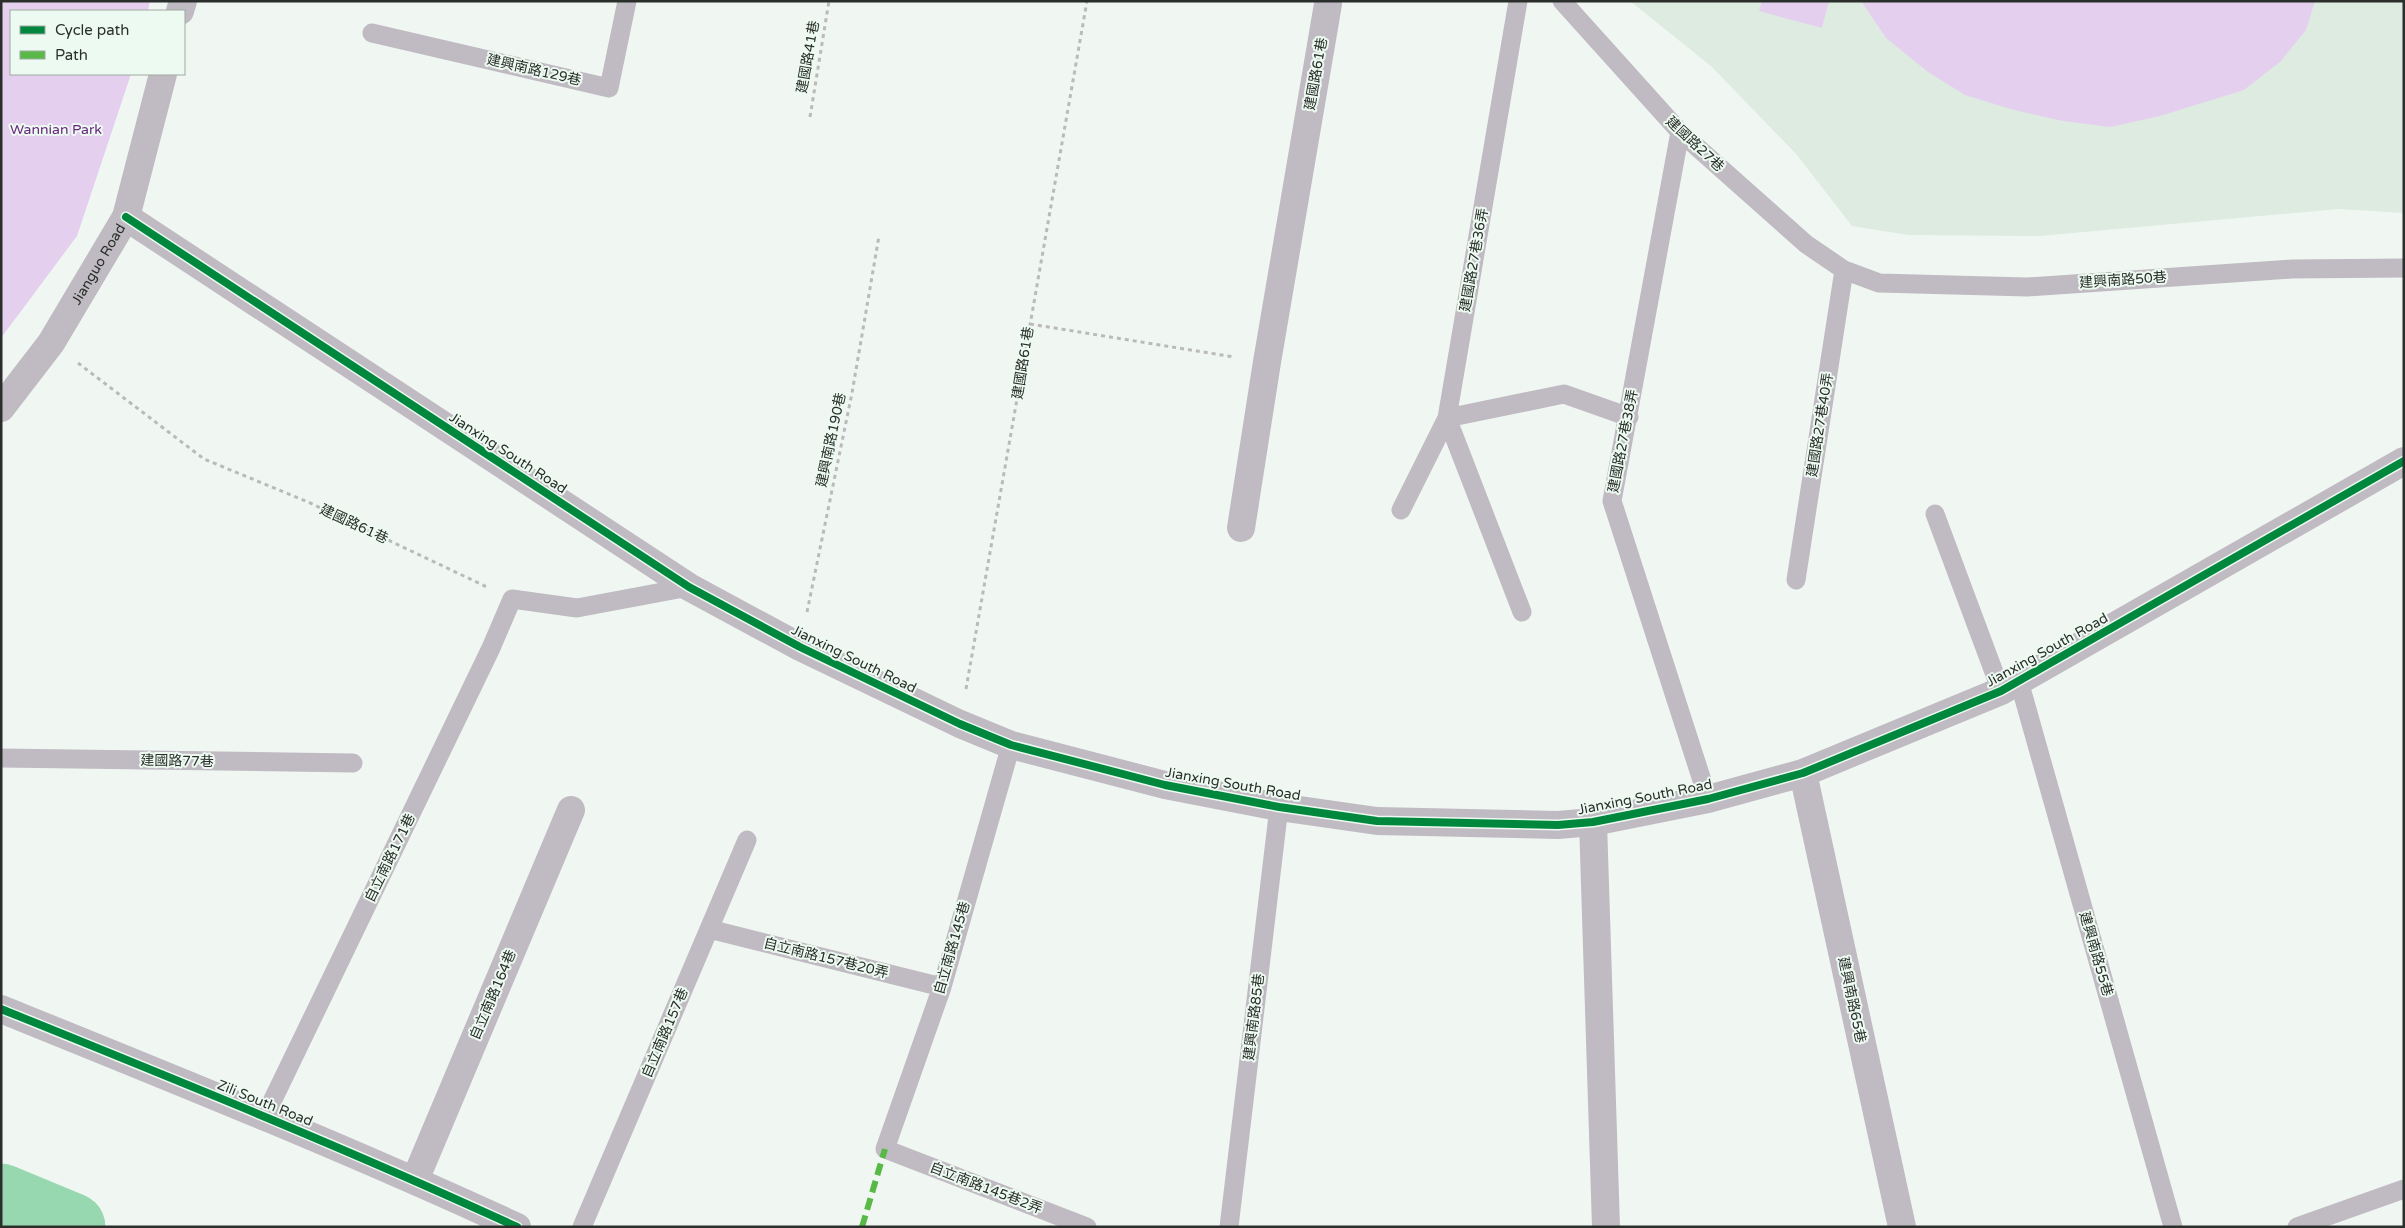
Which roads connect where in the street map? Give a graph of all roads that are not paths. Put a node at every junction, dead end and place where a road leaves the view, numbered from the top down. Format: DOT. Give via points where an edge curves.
graph roads {
  1 [pos="626,1"];
  2 [pos="1518,1"];
  3 [pos="1562,1"];
  4 [pos="1323,2"];
  5 [pos="372,32"];
  6 [pos="162,75"];
  7 [pos="1680,132"];
  8 [pos="126,217"];
  9 [pos="2404,268"];
  10 [pos="1844,270"];
  11 [pos="1,408"];
  12 [pos="1629,417"];
  13 [pos="1447,418"];
  14 [pos="2404,461"];
  15 [pos="1401,510"];
  16 [pos="1935,514"];
  17 [pos="1241,528"];
  18 [pos="1796,580"];
  19 [pos="689,587"];
  20 [pos="1522,612"];
  21 [pos="2010,686"];
  22 [pos="1011,745"];
  23 [pos="1,758"];
  24 [pos="353,763"];
  25 [pos="1803,773"];
  26 [pos="1708,799"];
  27 [pos="1279,807"];
  28 [pos="571,810"];
  29 [pos="1593,822"];
  30 [pos="747,840"];
  31 [pos="709,929"];
  32 [pos="942,987"];
  33 [pos="1,1009"];
  34 [pos="265,1116"];
  35 [pos="885,1149"];
  36 [pos="415,1180"];
  37 [pos="2404,1189"];
  38 [pos="517,1227"];
  39 [pos="582,1227"];
  40 [pos="1087,1227"];
  41 [pos="1229,1227"];
  42 [pos="1606,1227"];
  43 [pos="1902,1227"];
  44 [pos="2173,1227"];
  45 [pos="2297,1227"];
  1 -- 5 [label="lane, 建興南路129巷" via="609,88"];
  2 -- 13 [label="lane, 建國路27巷36弄"];
  3 -- 7 [label="lane, 建國路27巷"];
  4 -- 17 [label="street, 建國路61巷"];
  6 -- 8 [label="street, Jianguo Road"];
  7 -- 10 [label="lane, 建國路27巷" via="1806,244"];
  7 -- 12 [label="lane, 建國路27巷38弄"];
  8 -- 11 [label="street, Jianguo Road" via="51,343"];
  8 -- 19 [label="street, Jianxing South Road"];
  9 -- 10 [label="lane, 建興南路50巷" via="2292,269 2027,286 1879,283"];
  10 -- 18 [label="lane, 建國路27巷40弄"];
  12 -- 13 [label="lane" via="1564,394"];
  12 -- 26 [label="lane, 建國路27巷38弄" via="1612,500"];
  13 -- 15 [label="lane, 建國路27巷36弄"];
  13 -- 20 [label="lane"];
  14 -- 21 [label="street, Jianxing South Road"];
  16 -- 21 [label="lane, 建興南路55巷"];
  19 -- 22 [label="street, Jianxing South Road" via="800,647"];
  19 -- 34 [label="lane, 自立南路171巷" via="577,608 512,598 491,648"];
  21 -- 25 [label="street, Jianxing South Road"];
  21 -- 44 [label="lane, 建興南路55巷"];
  22 -- 27 [label="street, Jianxing South Road" via="1165,786"];
  22 -- 32 [label="lane, 自立南路145巷"];
  23 -- 24 [label="lane, 建國路77巷"];
  25 -- 26 [label="street, Jianxing South Road"];
  25 -- 43 [label="street, 建興南路65巷"];
  26 -- 29 [label="street, Jianxing South Road"];
  27 -- 29 [label="street, Jianxing South Road" via="1377,820 1558,825"];
  27 -- 41 [label="lane, 建興南路85巷"];
  28 -- 36 [label="street, 自立南路164巷"];
  29 -- 42 [label="street"];
  30 -- 31 [label="lane, 自立南路157巷"];
  31 -- 32 [label="lane, 自立南路157巷20弄"];
  31 -- 39 [label="lane, 自立南路157巷"];
  32 -- 35 [label="lane, 自立南路145巷"];
  33 -- 34 [label="street, Zili South Road"];
  34 -- 36 [label="street, Zili South Road"];
  35 -- 40 [label="lane, 自立南路145巷2弄"];
  36 -- 38 [label="street, Zili South Road"];
  37 -- 45 [label="lane"];
}
